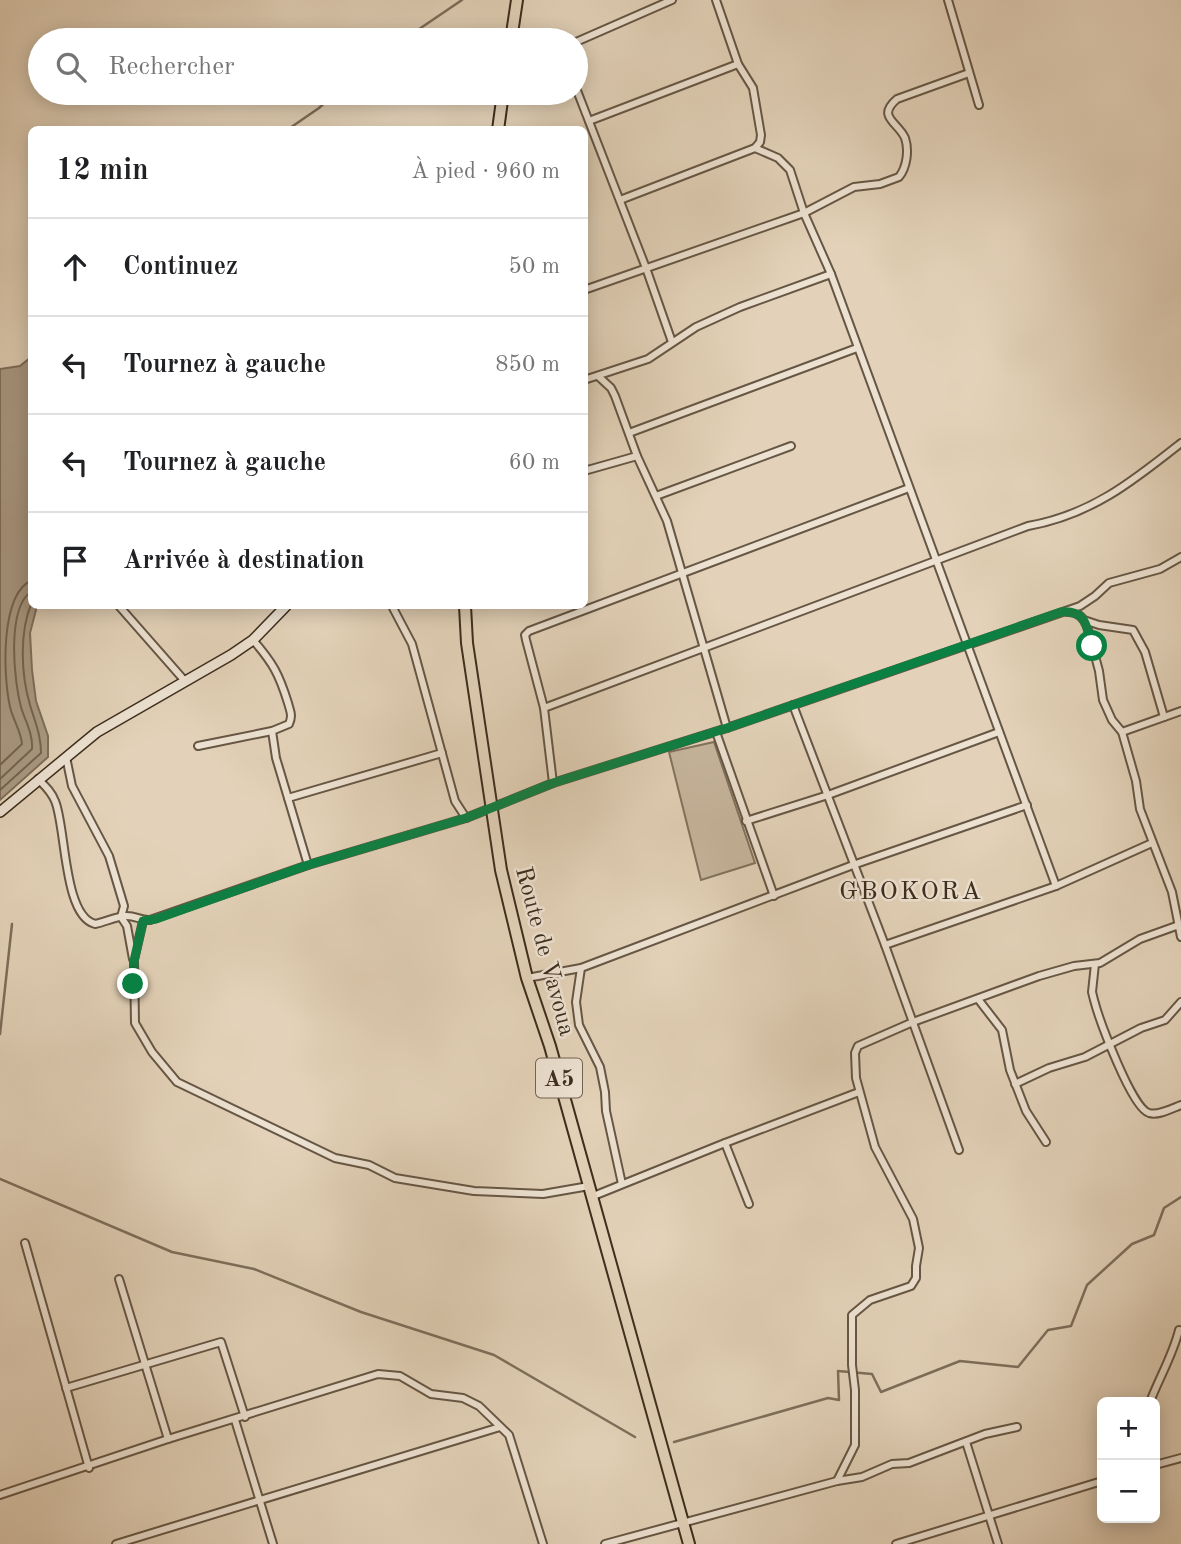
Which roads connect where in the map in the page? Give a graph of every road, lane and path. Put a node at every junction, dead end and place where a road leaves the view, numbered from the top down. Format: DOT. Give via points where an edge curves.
graph roads {
  1 [pos="517,0"];
  2 [pos="672,0"];
  3 [pos="716,0"];
  4 [pos="948,0"];
  5 [pos="513,28"];
  6 [pos="588,37"];
  7 [pos="738,64"];
  8 [pos="969,73"];
  9 [pos="501,105"];
  10 [pos="583,105"];
  11 [pos="979,105"];
  12 [pos="589,121"];
  13 [pos="499,126"];
  14 [pos="755,148"];
  15 [pos="620,200"];
  16 [pos="804,213"];
  17 [pos="646,268"];
  18 [pos="831,274"];
  19 [pos="588,289"];
  20 [pos="672,342"];
  21 [pos="857,348"];
  22 [pos="598,376"];
  23 [pos="588,379"];
  24 [pos="629,433"];
  25 [pos="1181,443"];
  26 [pos="790,446"];
  27 [pos="638,456"];
  28 [pos="588,470"];
  29 [pos="909,488"];
  30 [pos="656,496"];
  31 [pos="1181,557"];
  32 [pos="937,561"];
  33 [pos="683,574"];
  34 [pos="588,608"];
  35 [pos="122,609"];
  36 [pos="283,609"];
  37 [pos="394,609"];
  38 [pos="465,609"];
  39 [pos="585,609"];
  40 [pos="1061,612"];
  41 [pos="1084,620"];
  42 [pos="253,640"];
  43 [pos="966,644"];
  44 [pos="704,648"];
  45 [pos="184,680"];
  46 [pos="793,705"];
  47 [pos="544,708"];
  48 [pos="1181,711"];
  49 [pos="1164,717"];
  50 [pos="727,728"];
  51 [pos="272,731"];
  52 [pos="716,732"];
  53 [pos="999,732"];
  54 [pos="1122,732"];
  55 [pos="198,746"];
  56 [pos="442,753"];
  57 [pos="66,757"];
  58 [pos="38,779"];
  59 [pos="553,783"];
  60 [pos="828,795"];
  61 [pos="288,798"];
  62 [pos="1027,805"];
  63 [pos="490,807"];
  64 [pos="0,812"];
  65 [pos="466,818"];
  66 [pos="746,821"];
  67 [pos="1152,843"];
  68 [pos="308,865"];
  69 [pos="853,865"];
  70 [pos="1055,886"];
  71 [pos="1181,890"];
  72 [pos="1172,892"];
  73 [pos="774,896"];
  74 [pos="121,917"];
  75 [pos="143,921"];
  76 [pos="1179,925"];
  77 [pos="1181,937"];
  78 [pos="885,945"];
  79 [pos="134,961"];
  80 [pos="1095,964"];
  81 [pos="581,968"];
  82 [pos="527,978"];
  83 [pos="978,999"];
  84 [pos="1181,1002"];
  85 [pos="913,1022"];
  86 [pos="1109,1047"];
  87 [pos="1015,1084"];
  88 [pos="859,1092"];
  89 [pos="1181,1105"];
  90 [pos="725,1143"];
  91 [pos="1046,1143"];
  92 [pos="959,1150"];
  93 [pos="622,1184"];
  94 [pos="590,1191"];
  95 [pos="749,1204"];
  96 [pos="25,1243"];
  97 [pos="119,1279"];
  98 [pos="1179,1330"];
  99 [pos="146,1364"];
  100 [pos="66,1388"];
  101 [pos="1152,1397"];
  102 [pos="244,1417"];
  103 [pos="235,1420"];
  104 [pos="500,1427"];
  105 [pos="1017,1427"];
  106 [pos="168,1439"];
  107 [pos="966,1441"];
  108 [pos="1181,1458"];
  109 [pos="1160,1464"];
  110 [pos="89,1468"];
  111 [pos="837,1481"];
  112 [pos="1097,1483"];
  113 [pos="0,1495"];
  114 [pos="259,1499"];
  115 [pos="989,1516"];
  116 [pos="683,1522"];
  117 [pos="116,1544"];
  118 [pos="273,1544"];
  119 [pos="543,1544"];
  120 [pos="605,1544"];
  121 [pos="689,1544"];
  122 [pos="896,1544"];
  123 [pos="998,1544"];
  1 -- 5 [label="main road"];
  2 -- 6 [label="street"];
  3 -- 7 [label="street"];
  4 -- 8 [label="street"];
  7 -- 12 [label="street"];
  7 -- 14 [label="street" via="753,88 761,135"];
  8 -- 11 [label="street"];
  8 -- 16 [label="street" via="891,105 889,117 906,143 906,163 899,177 854,187"];
  9 -- 13 [label="main road"];
  10 -- 12 [label="street"];
  12 -- 15 [label="street"];
  14 -- 15 [label="street"];
  14 -- 16 [label="street" via="778,158 790,170"];
  15 -- 17 [label="street"];
  16 -- 17 [label="street"];
  16 -- 18 [label="street"];
  17 -- 19 [label="street"];
  17 -- 20 [label="street"];
  18 -- 20 [label="street" via="740,307"];
  18 -- 21 [label="street"];
  20 -- 22 [label="street" via="648,359"];
  21 -- 24 [label="street"];
  21 -- 29 [label="street"];
  22 -- 23 [label="street"];
  22 -- 24 [label="street" via="611,388"];
  24 -- 27 [label="street"];
  25 -- 32 [label="street" via="1126,487 1084,509"];
  26 -- 30 [label="street"];
  27 -- 28 [label="street"];
  27 -- 30 [label="street"];
  29 -- 32 [label="street"];
  29 -- 33 [label="street"];
  30 -- 33 [label="street"];
  31 -- 40 [label="street" via="1160,569 1109,583 1088,601"];
  32 -- 43 [label="street"];
  32 -- 44 [label="street"];
  33 -- 34 [label="street"];
  33 -- 44 [label="street"];
  35 -- 45 [label="street"];
  36 -- 42 [label="street"];
  37 -- 56 [label="street" via="412,643"];
  38 -- 63 [label="main road, Route de Vavoua / A5"];
  39 -- 47 [label="street" via="525,635"];
  40 -- 41 [label="street" via="1076,613"];
  40 -- 43 [label="street"];
  41 -- 49 [label="street" via="1133,630 1145,652"];
  41 -- 54 [label="street" via="1100,671 1103,700"];
  42 -- 45 [label="street"];
  42 -- 51 [label="street" via="281,679 292,714 289,723"];
  43 -- 46 [label="street"];
  43 -- 53 [label="street"];
  44 -- 47 [label="street"];
  44 -- 50 [label="street"];
  45 -- 57 [label="street" via="97,732"];
  46 -- 50 [label="street"];
  46 -- 60 [label="street"];
  47 -- 59 [label="street"];
  48 -- 49 [label="street"];
  49 -- 54 [label="street"];
  50 -- 52 [label="street"];
  51 -- 55 [label="street"];
  51 -- 61 [label="street"];
  52 -- 59 [label="street"];
  52 -- 66 [label="street"];
  53 -- 60 [label="street"];
  53 -- 62 [label="street"];
  54 -- 67 [label="street" via="1139,809"];
  56 -- 61 [label="street"];
  56 -- 65 [label="street" via="455,801"];
  57 -- 58 [label="street"];
  57 -- 74 [label="street" via="72,786 109,856 124,906"];
  58 -- 64 [label="street"];
  58 -- 74 [label="street" via="56,802 64,864 86,920 94,924"];
  59 -- 63 [label="street"];
  60 -- 66 [label="street"];
  60 -- 69 [label="street"];
  61 -- 68 [label="street"];
  62 -- 69 [label="street"];
  62 -- 70 [label="street"];
  63 -- 65 [label="street"];
  63 -- 82 [label="main road, Route de Vavoua / A5"];
  65 -- 68 [label="street"];
  66 -- 73 [label="street"];
  67 -- 70 [label="street"];
  67 -- 72 [label="street"];
  68 -- 75 [label="street"];
  69 -- 73 [label="street"];
  69 -- 78 [label="street"];
  70 -- 78 [label="street"];
  71 -- 72 [label="street"];
  72 -- 76 [label="street"];
  73 -- 81 [label="street"];
  74 -- 75 [label="street" via="136,916"];
  74 -- 79 [label="street"];
  75 -- 79 [label="street"];
  76 -- 77 [label="street"];
  76 -- 80 [label="street" via="1140,939"];
  78 -- 85 [label="street"];
  79 -- 94 [label="street" via="135,1023 152,1052 177,1082 252,1120 335,1158 369,1165 395,1178 474,1191 548,1195"];
  80 -- 83 [label="street" via="1039,976"];
  80 -- 86 [label="street" via="1092,992"];
  81 -- 82 [label="street"];
  81 -- 93 [label="street" via="576,1002 579,1025 600,1067"];
  82 -- 94 [label="main road, Route de Vavoua / A5"];
  83 -- 85 [label="street"];
  83 -- 87 [label="street" via="1002,1030"];
  84 -- 86 [label="street" via="1165,1020"];
  85 -- 88 [label="street" via="858,1046"];
  85 -- 92 [label="street"];
  86 -- 87 [label="street"];
  86 -- 89 [label="street" via="1143,1110 1158,1113"];
  87 -- 91 [label="street"];
  88 -- 90 [label="street"];
  88 -- 111 [label="street" via="875,1147 914,1219 919,1248 911,1286 870,1300 852,1315 855,1445"];
  90 -- 93 [label="street"];
  90 -- 95 [label="street"];
  93 -- 94 [label="street"];
  94 -- 116 [label="main road, Route de Vavoua / A5"];
  96 -- 100 [label="street"];
  97 -- 99 [label="street"];
  98 -- 101 [label="street"];
  99 -- 100 [label="street"];
  99 -- 102 [label="street" via="221,1342"];
  99 -- 106 [label="street"];
  100 -- 110 [label="street"];
  102 -- 103 [label="street"];
  102 -- 104 [label="street" via="389,1374 431,1394 463,1398 479,1406"];
  103 -- 106 [label="street"];
  103 -- 114 [label="street"];
  104 -- 114 [label="street"];
  104 -- 119 [label="street" via="509,1436"];
  105 -- 107 [label="street"];
  106 -- 110 [label="street"];
  107 -- 111 [label="street" via="862,1477"];
  107 -- 115 [label="street"];
  108 -- 109 [label="street"];
  110 -- 113 [label="street"];
  111 -- 116 [label="street"];
  112 -- 115 [label="street"];
  114 -- 117 [label="street"];
  114 -- 118 [label="street"];
  115 -- 122 [label="street"];
  115 -- 123 [label="street"];
  116 -- 120 [label="street"];
  116 -- 121 [label="main road, Route de Vavoua / A5"];
}
